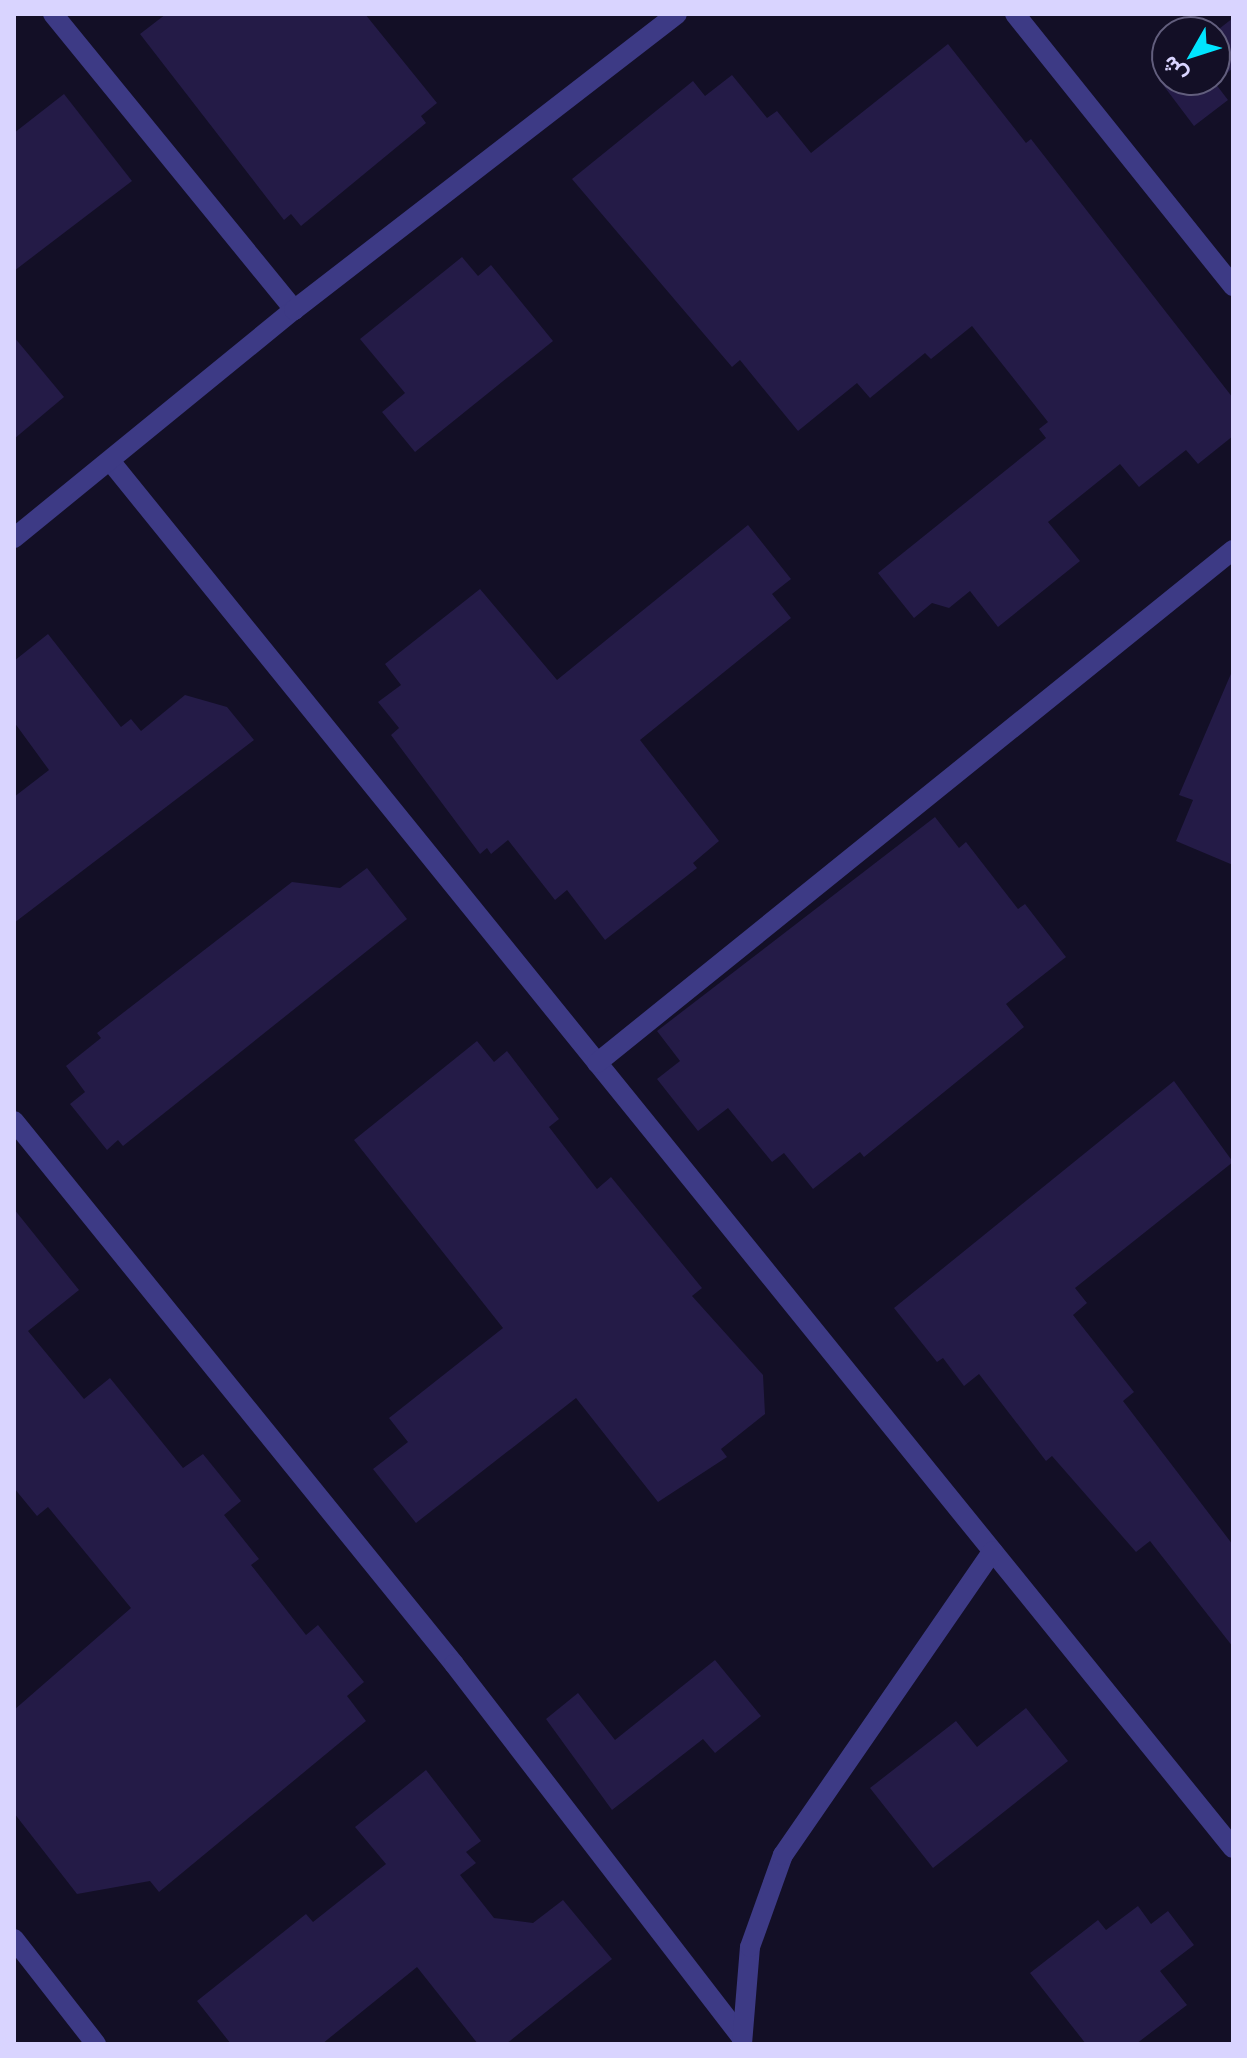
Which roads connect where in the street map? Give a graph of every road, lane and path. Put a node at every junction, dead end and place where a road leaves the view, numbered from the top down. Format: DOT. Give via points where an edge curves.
graph roads {
  1 [pos="53,14"];
  2 [pos="677,14"];
  3 [pos="1015,14"];
  4 [pos="1233,286"];
  5 [pos="294,310"];
  6 [pos="111,462"];
  7 [pos="14,538"];
  8 [pos="1233,550"];
  9 [pos="597,1063"];
  10 [pos="14,1121"];
  11 [pos="993,1551"];
  12 [pos="1233,1848"];
  13 [pos="14,1939"];
  14 [pos="742,2041"];
  15 [pos="96,2044"];
  1 -- 5 [label="street"];
  2 -- 5 [label="street"];
  3 -- 4 [label="street"];
  5 -- 6 [label="street"];
  6 -- 7 [label="street"];
  6 -- 9 [label="street"];
  8 -- 9 [label="street"];
  9 -- 11 [label="street"];
  10 -- 14 [label="street" via="454,1664"];
  11 -- 12 [label="street"];
  11 -- 14 [label="street" via="783,1855 750,1947"];
  13 -- 15 [label="street"];
}
